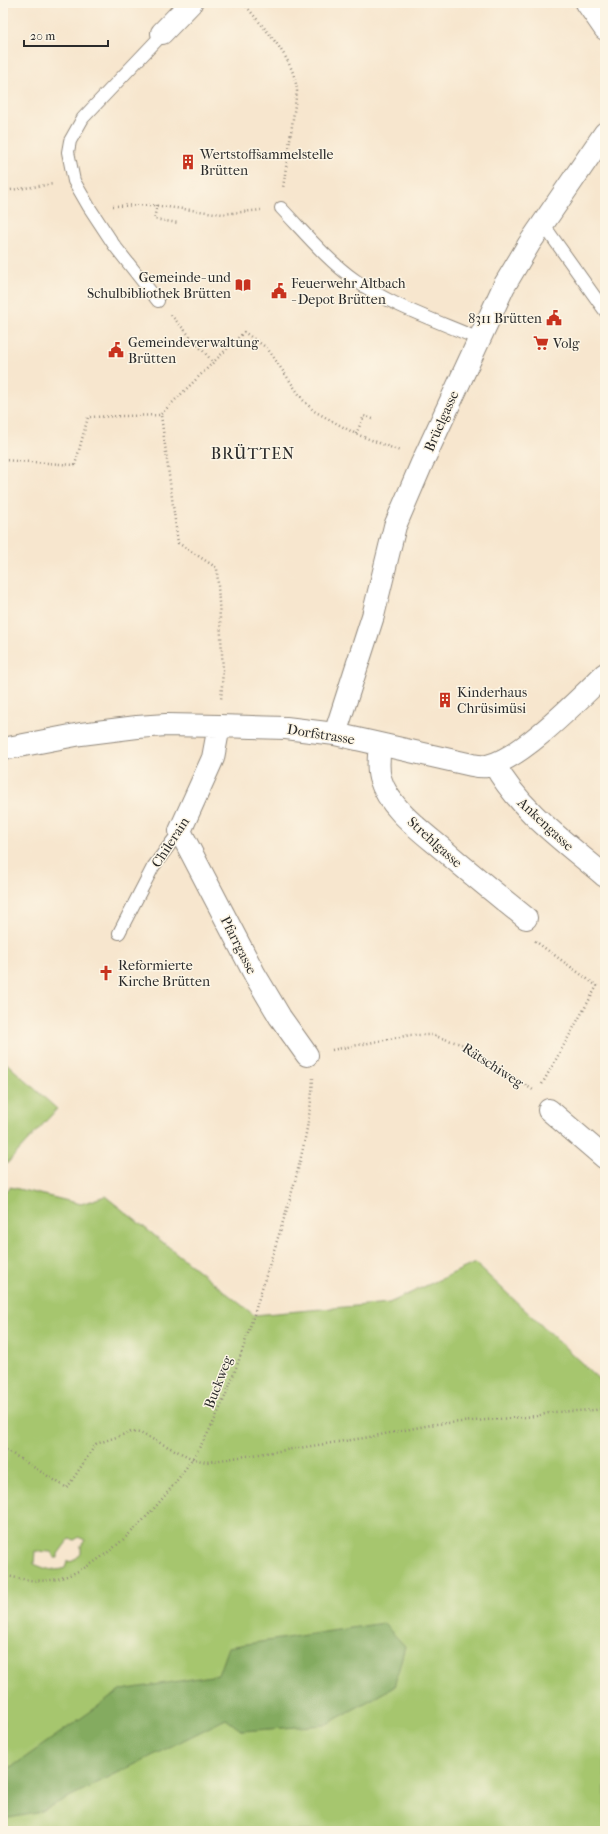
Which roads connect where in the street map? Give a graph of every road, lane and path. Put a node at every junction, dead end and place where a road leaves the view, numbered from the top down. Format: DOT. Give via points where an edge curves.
graph roads {
  1 [pos="191,3"];
  2 [pos="244,3"];
  3 [pos="587,3"];
  4 [pos="605,29"];
  5 [pos="162,33"];
  6 [pos="605,133"];
  7 [pos="74,181"];
  8 [pos="3,191"];
  9 [pos="157,205"];
  10 [pos="89,207"];
  11 [pos="280,208"];
  12 [pos="178,223"];
  13 [pos="543,224"];
  14 [pos="158,300"];
  15 [pos="605,312"];
  16 [pos="479,339"];
  17 [pos="214,362"];
  18 [pos="160,414"];
  19 [pos="373,420"];
  20 [pos="356,434"];
  21 [pos="403,452"];
  22 [pos="3,460"];
  23 [pos="605,674"];
  24 [pos="221,703"];
  25 [pos="219,726"];
  26 [pos="335,734"];
  27 [pos="380,745"];
  28 [pos="3,749"];
  29 [pos="494,764"];
  30 [pos="180,831"];
  31 [pos="605,876"];
  32 [pos="526,918"];
  33 [pos="119,933"];
  34 [pos="307,1055"];
  35 [pos="314,1078"];
  36 [pos="543,1101"];
  37 [pos="605,1158"];
  38 [pos="605,1408"];
  39 [pos="3,1448"];
  40 [pos="193,1459"];
  41 [pos="3,1575"];
  1 -- 5 [label="street"];
  2 -- 11 [label="path" via="288,59 296,79 298,91"];
  3 -- 4 [label="street"];
  5 -- 7 [label="lane" via="76,128 68,152"];
  6 -- 13 [label="street, Brüelgasse"];
  7 -- 8 [label="path"];
  7 -- 10 [label="lane"];
  9 -- 10 [label="path"];
  9 -- 11 [label="path" via="223,214"];
  9 -- 12 [label="path" via="154,219"];
  10 -- 14 [label="lane" via="114,245"];
  11 -- 16 [label="lane" via="331,260 364,286 384,298"];
  13 -- 15 [label="lane"];
  13 -- 16 [label="street, Brüelgasse" via="504,286"];
  14 -- 17 [label="path"];
  16 -- 26 [label="street, Brüelgasse" via="395,526 373,616"];
  17 -- 18 [label="path"];
  17 -- 20 [label="path" via="244,332 268,348 308,406"];
  18 -- 22 [label="path" via="88,418 75,465"];
  18 -- 24 [label="path" via="178,543 216,568 224,670"];
  19 -- 20 [label="path" via="364,416"];
  20 -- 21 [label="path"];
  23 -- 29 [label="street, Dorfstrasse" via="548,727 511,755"];
  25 -- 26 [label="street, Dorfstrasse" via="286,728"];
  25 -- 28 [label="street, Dorfstrasse" via="137,727 81,734"];
  25 -- 30 [label="street, Chilerain" via="213,758"];
  26 -- 27 [label="street, Dorfstrasse"];
  27 -- 29 [label="street, Dorfstrasse" via="472,766"];
  27 -- 32 [label="street, Strehlgasse" via="380,779 395,805 460,864"];
  29 -- 31 [label="street, Ankengasse" via="512,792 527,809"];
  30 -- 33 [label="lane, Chilerain" via="153,867"];
  30 -- 34 [label="street, Pfarrgasse" via="261,985"];
  32 -- 36 [label="path" via="532,939 597,986"];
  34 -- 36 [label="path, Rätschiweg" via="410,1035 432,1035 464,1045"];
  35 -- 40 [label="path, Buckweg" via="310,1121 293,1190 254,1315 214,1422"];
  36 -- 37 [label="street"];
  38 -- 40 [label="path" via="436,1424 208,1462"];
  39 -- 40 [label="path" via="67,1488 96,1444 131,1432 140,1433"];
  40 -- 41 [label="path, Buckweg" via="137,1526 88,1566 71,1574 42,1581"];
}
